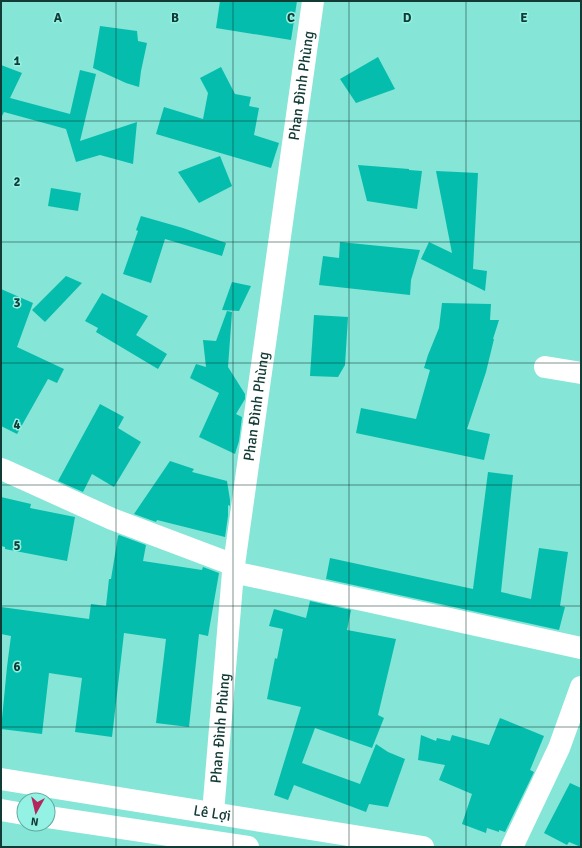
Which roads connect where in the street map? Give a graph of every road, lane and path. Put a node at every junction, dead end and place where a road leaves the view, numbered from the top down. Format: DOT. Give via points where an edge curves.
graph roads {
  1 [pos="313,1"];
  2 [pos="545,367"];
  3 [pos="581,373"];
  4 [pos="1,469"];
  5 [pos="233,568"];
  6 [pos="581,648"];
  7 [pos="581,687"];
  8 [pos="1,779"];
  9 [pos="1,810"];
  10 [pos="16,813"];
  11 [pos="212,813"];
  12 [pos="56,818"];
  13 [pos="210,844"];
  14 [pos="248,847"];
  15 [pos="423,847"];
  16 [pos="512,847"];
  1 -- 5 [label="street, Phan Đình Phùng"];
  2 -- 3 [label="street"];
  4 -- 5 [label="street" via="112,519"];
  5 -- 6 [label="street"];
  5 -- 11 [label="street, Phan Đình Phùng"];
  7 -- 16 [label="street" via="559,748"];
  8 -- 11 [label="street, Lê Lợi"];
  9 -- 10 [label="street"];
  11 -- 13 [label="street, Phan Đình Phùng"];
  11 -- 15 [label="street, Lê Lợi"];
  12 -- 13 [label="street, Lê Lợi"];
  13 -- 14 [label="street, Lê Lợi"];
}
